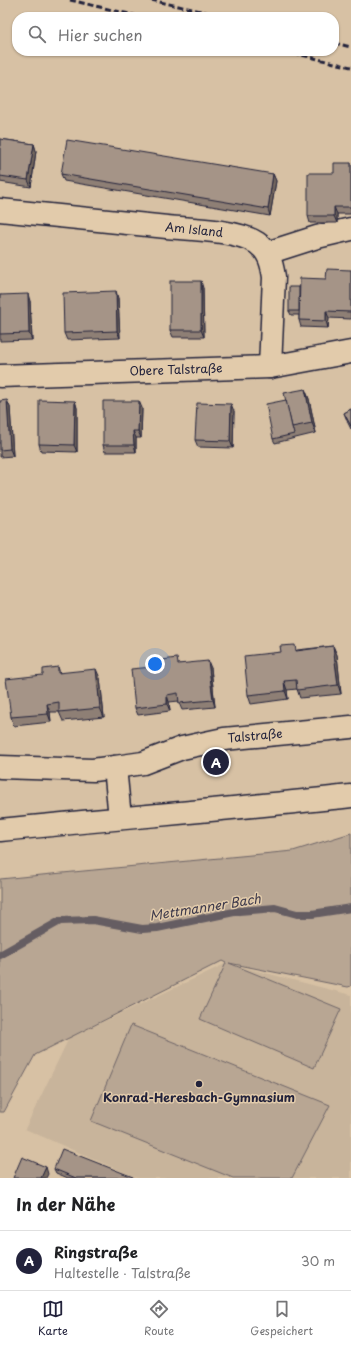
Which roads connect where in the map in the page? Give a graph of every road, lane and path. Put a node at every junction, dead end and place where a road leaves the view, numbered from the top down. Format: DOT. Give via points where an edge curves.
graph roads {
  1 [pos="0,210"];
  2 [pos="351,229"];
  3 [pos="267,253"];
  4 [pos="351,352"];
  5 [pos="270,367"];
  6 [pos="0,376"];
  7 [pos="351,727"];
  8 [pos="0,767"];
  9 [pos="115,767"];
  10 [pos="351,796"];
  11 [pos="120,818"];
  12 [pos="0,830"];
  1 -- 3 [label="street, Am Island" via="236,235 257,242"];
  2 -- 3 [label="street"];
  3 -- 5 [label="street" via="272,267 274,291"];
  4 -- 5 [label="street, Obere Talstraße"];
  5 -- 6 [label="street, Obere Talstraße"];
  7 -- 9 [label="street, Talstraße" via="224,739 182,748 143,763"];
  8 -- 9 [label="street, Talstraße" via="93,770"];
  9 -- 11 [label="street"];
  10 -- 11 [label="street" via="249,808"];
  11 -- 12 [label="street"];
}
